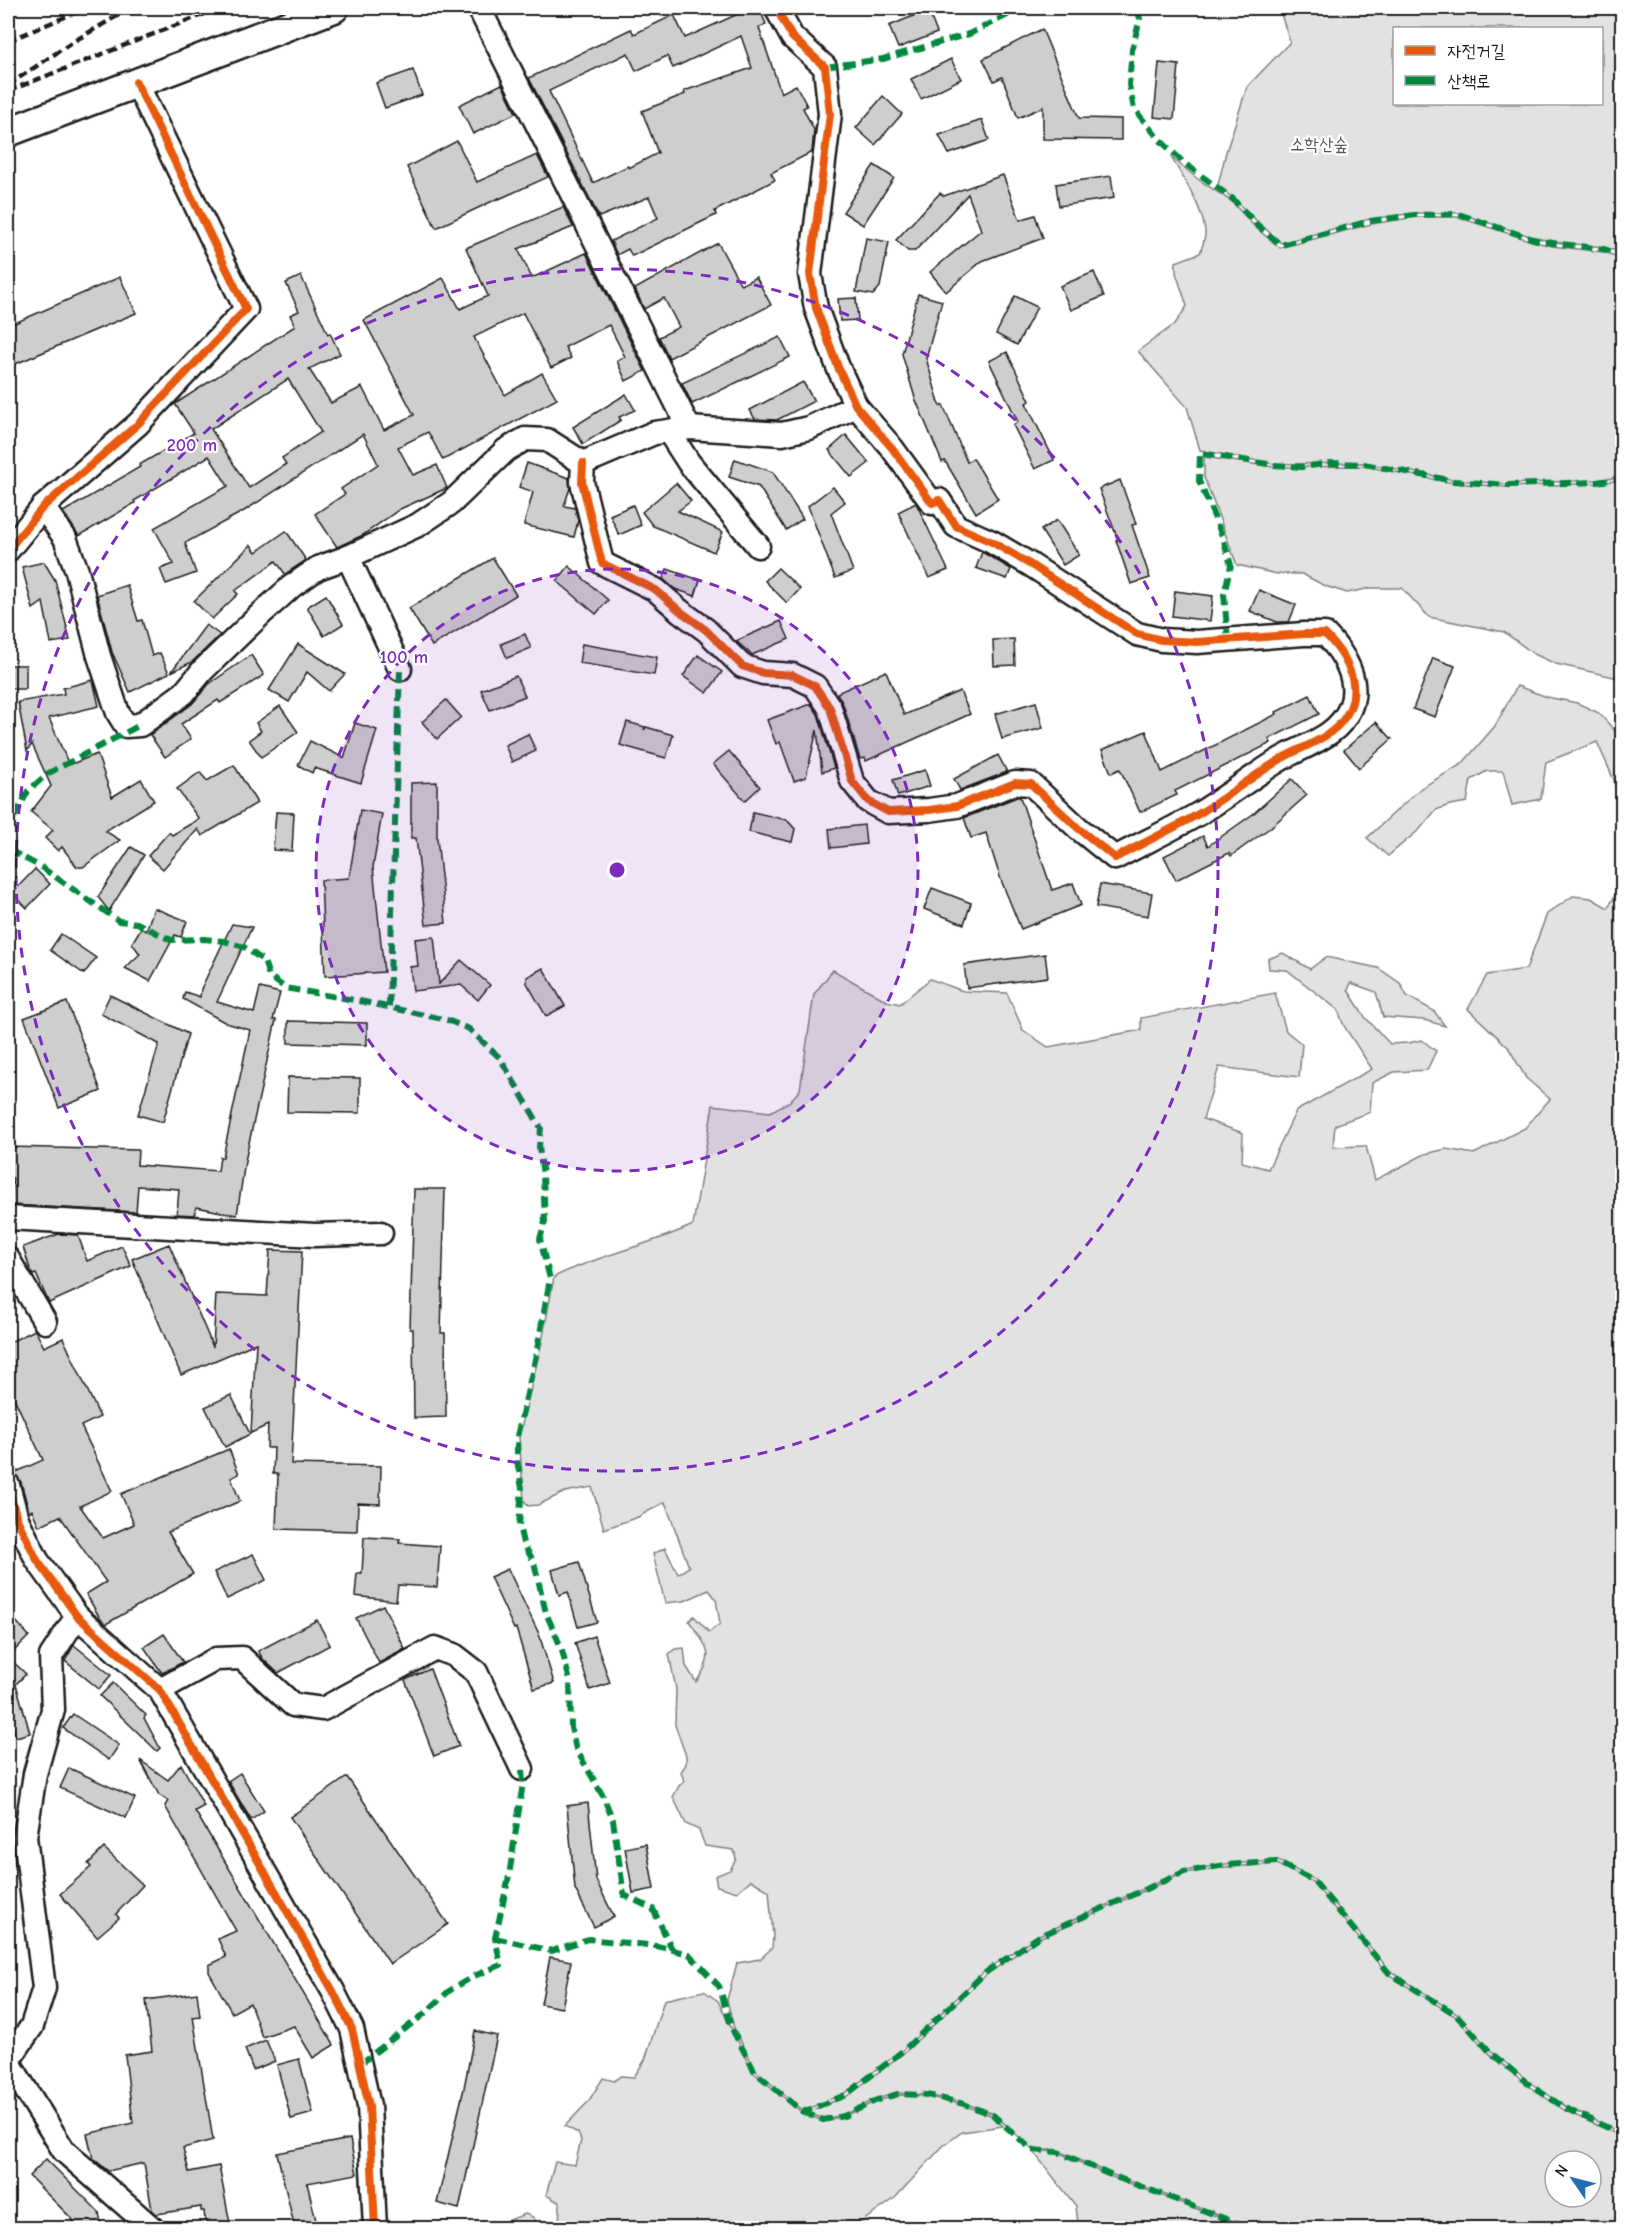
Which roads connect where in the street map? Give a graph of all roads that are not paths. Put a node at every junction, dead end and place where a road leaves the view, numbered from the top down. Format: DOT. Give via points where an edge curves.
graph roads {
  1 [pos="334,8"];
  2 [pos="479,8"];
  3 [pos="776,8"];
  4 [pos="136,82"];
  5 [pos="8,132"];
  6 [pos="856,406"];
  7 [pos="679,430"];
  8 [pos="583,463"];
  9 [pos="43,507"];
  10 [pos="758,546"];
  11 [pos="8,550"];
  12 [pos="348,557"];
  13 [pos="400,669"];
  14 [pos="8,1218"];
  15 [pos="381,1233"];
  16 [pos="8,1259"];
  17 [pos="45,1322"];
  18 [pos="8,1485"];
  19 [pos="76,1616"];
  20 [pos="160,1690"];
  21 [pos="522,1769"];
  22 [pos="8,2061"];
  23 [pos="152,2229"];
  24 [pos="375,2229"];
  1 -- 4 [label="main road"];
  2 -- 7 [label="street"];
  3 -- 6 [label="street" via="792,37 825,67 830,114 810,274 816,308"];
  4 -- 5 [label="main road"];
  4 -- 9 [label="street" via="246,309 138,424"];
  6 -- 7 [label="street" via="809,428 782,434"];
  6 -- 8 [label="street" via="932,503 939,500 956,526 1031,565 1137,634 1197,642 1325,634 1350,667 1350,707 1340,725 1198,814 1115,858 1031,784 1015,783 957,806 888,812 868,801 852,781 830,708 815,686 793,675 763,673 742,666 706,630 656,590 602,563 582,482"];
  7 -- 8 [label="street" via="654,433"];
  7 -- 10 [label="street" via="688,463"];
  8 -- 12 [label="street" via="547,440 525,438 426,520"];
  9 -- 11 [label="street"];
  9 -- 12 [label="street" via="64,538 77,571 105,675 126,726 140,725 184,693 292,586 318,568"];
  12 -- 13 [label="street"];
  14 -- 15 [label="street" via="315,1235"];
  16 -- 17 [label="street"];
  18 -- 19 [label="street" via="17,1520 37,1560"];
  19 -- 20 [label="street"];
  19 -- 22 [label="street" via="51,1656 52,1710 35,1774 25,1837 45,1988 33,2026"];
  20 -- 21 [label="street" via="216,1659 242,1658 293,1705 323,1708 435,1648 454,1655 476,1672"];
  20 -- 24 [label="street" via="352,2029 369,2106"];
  22 -- 23 [label="street" via="64,2151"];
}
